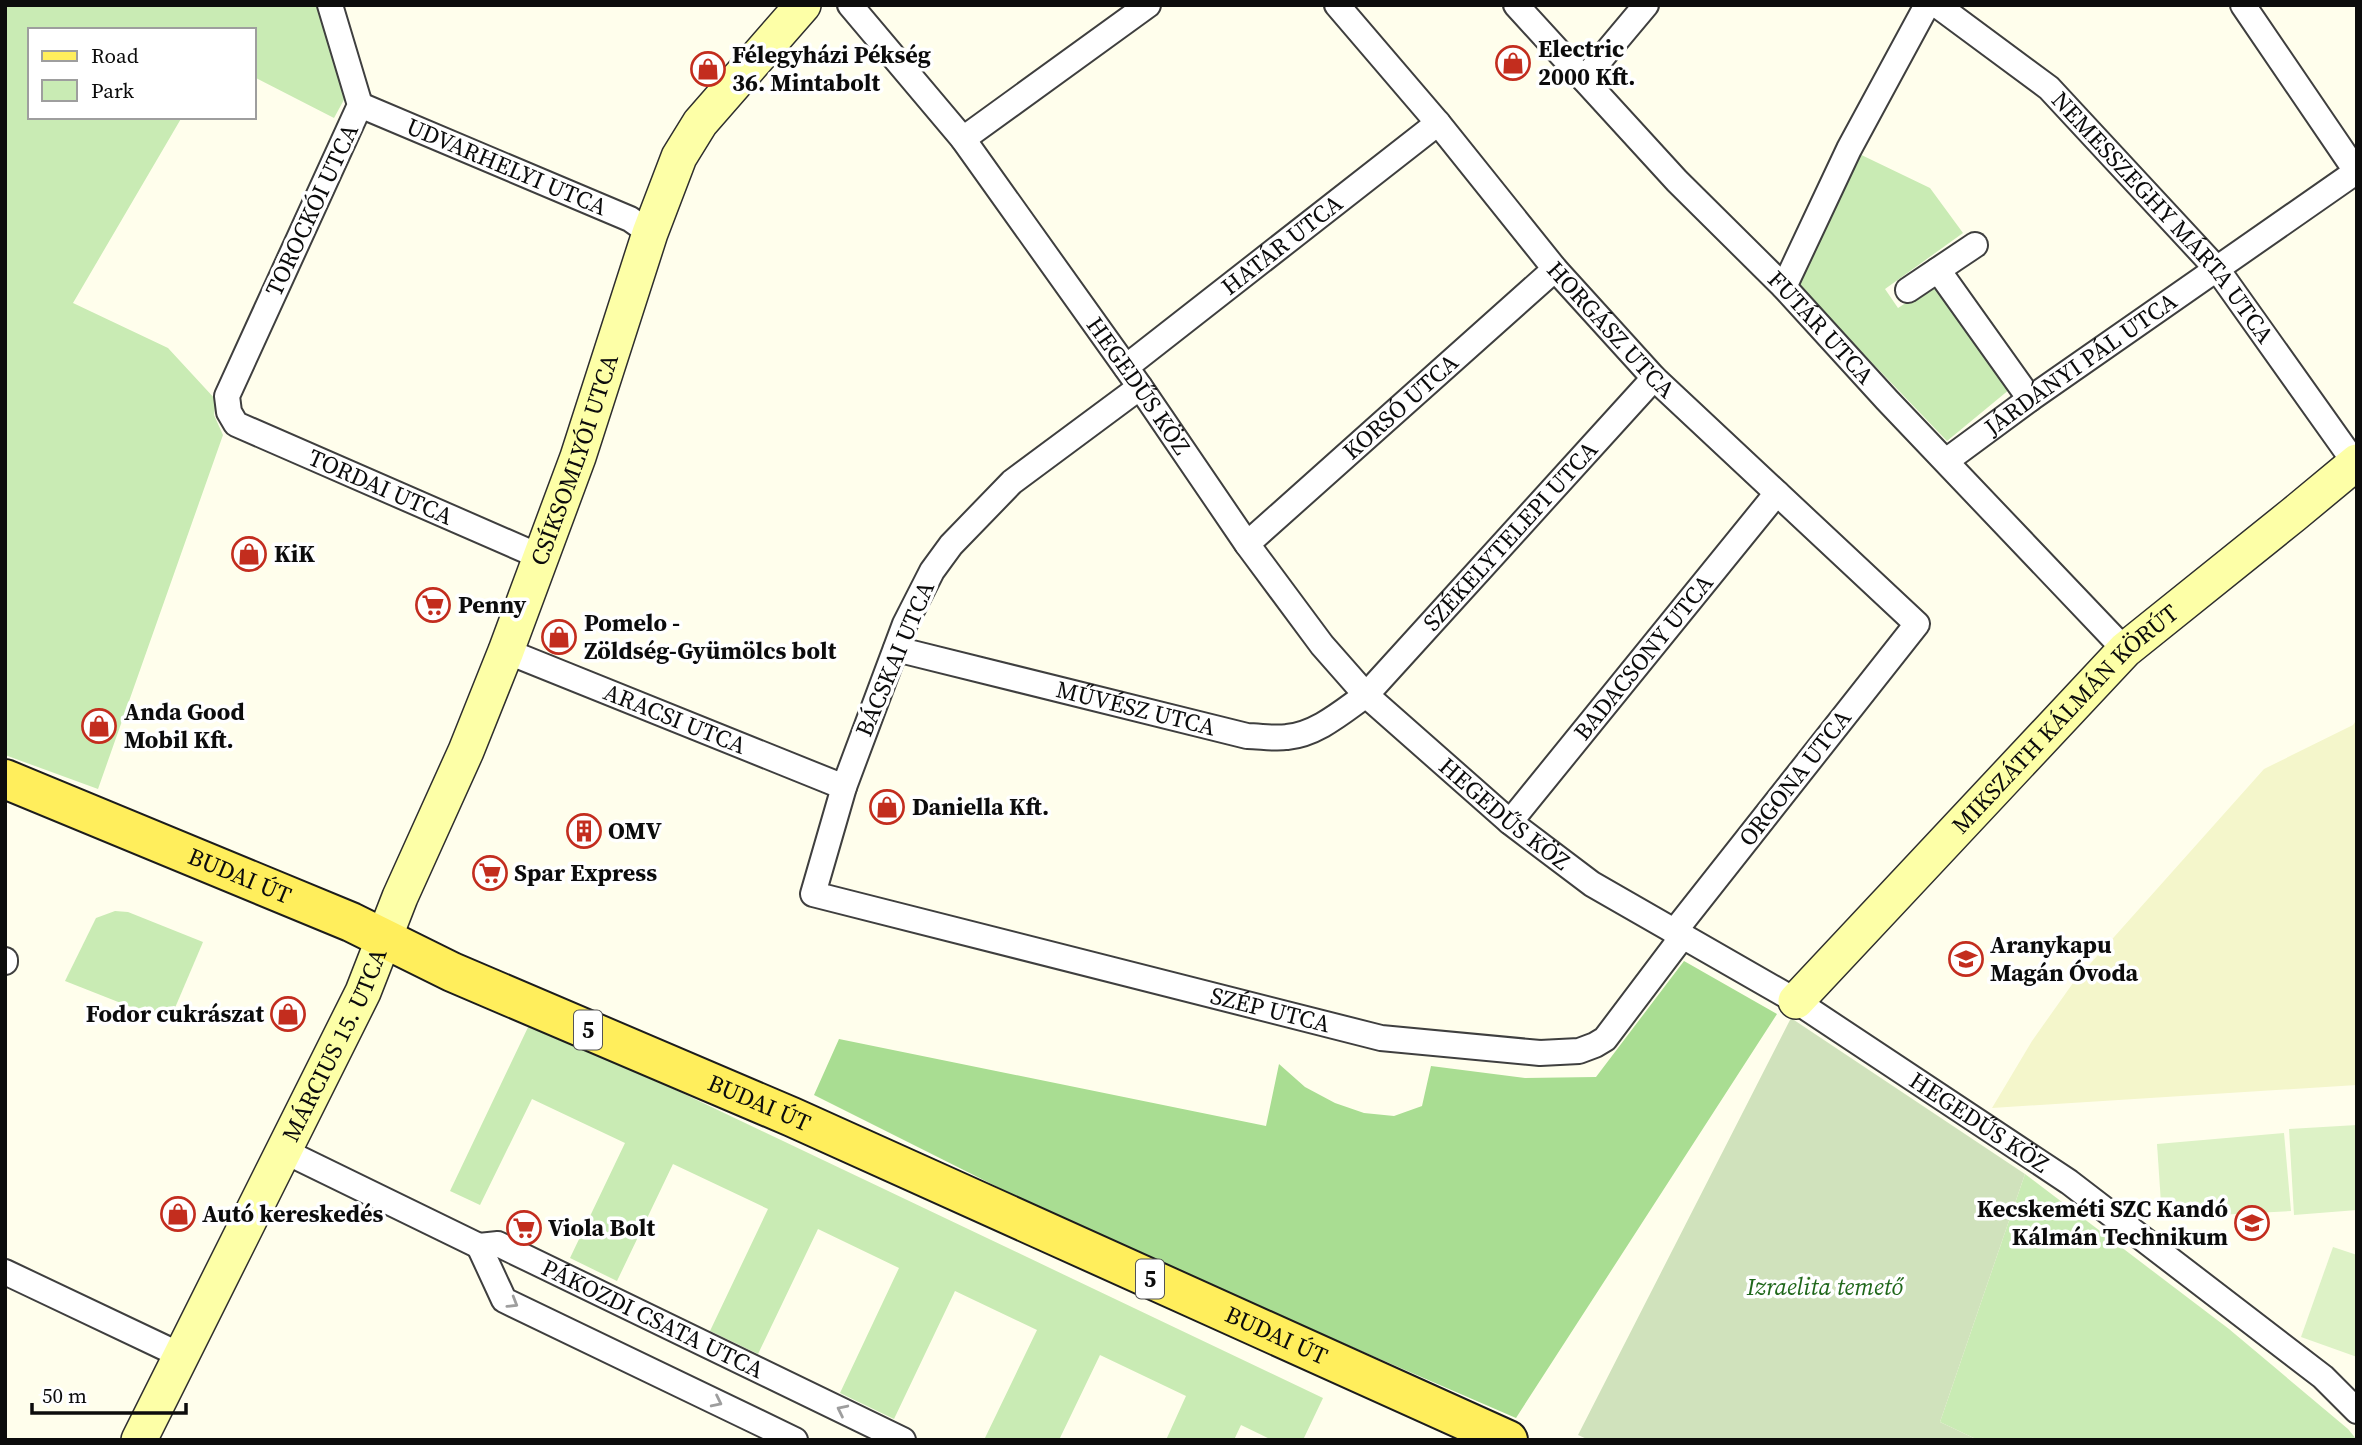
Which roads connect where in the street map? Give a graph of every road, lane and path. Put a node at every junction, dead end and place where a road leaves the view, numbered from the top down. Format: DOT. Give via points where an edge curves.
graph roads {
  1 [pos="330,5"];
  2 [pos="803,5"];
  3 [pos="850,5"];
  4 [pos="1148,5"];
  5 [pos="1337,5"];
  6 [pos="1516,5"];
  7 [pos="1646,5"];
  8 [pos="1927,5"];
  9 [pos="1937,5"];
  10 [pos="2243,5"];
  11 [pos="1584,79"];
  12 [pos="360,106"];
  13 [pos="1438,123"];
  14 [pos="963,139"];
  15 [pos="2356,171"];
  16 [pos="650,233"];
  17 [pos="1975,245"];
  18 [pos="1555,269"];
  19 [pos="2217,269"];
  20 [pos="1938,270"];
  21 [pos="1784,287"];
  22 [pos="1908,290"];
  23 [pos="1133,377"];
  24 [pos="1654,378"];
  25 [pos="2030,398"];
  26 [pos="229,412"];
  27 [pos="1946,461"];
  28 [pos="2356,462"];
  29 [pos="1777,494"];
  30 [pos="1247,544"];
  31 [pos="541,557"];
  32 [pos="1917,624"];
  33 [pos="896,649"];
  34 [pos="2125,650"];
  35 [pos="506,651"];
  36 [pos="1366,695"];
  37 [pos="5,779"];
  38 [pos="844,787"];
  39 [pos="1510,822"];
  40 [pos="813,894"];
  41 [pos="1678,934"];
  42 [pos="385,938"];
  43 [pos="1796,1001"];
  44 [pos="282,1150"];
  45 [pos="479,1246"];
  46 [pos="5,1272"];
  47 [pos="180,1355"];
  48 [pos="2357,1411"];
  49 [pos="139,1440"];
  50 [pos="795,1440"];
  51 [pos="903,1440"];
  52 [pos="1508,1440"];
  1 -- 12 [label="street, TOROCKÓI UTCA"];
  2 -- 16 [label="street, CSÍKSOMLYÓI UTCA" via="700,123 678,157"];
  3 -- 14 [label="street, HEGEDŰS KÖZ"];
  4 -- 14 [label="street"];
  5 -- 13 [label="street, HORGÁSZ UTCA"];
  6 -- 11 [label="street, FUTÁR UTCA"];
  7 -- 11 [label="street"];
  8 -- 21 [label="street" via="1849,149"];
  9 -- 19 [label="street, NEMESSZEGHY MÁRTA UTCA" via="2049,88"];
  10 -- 15 [label="street"];
  11 -- 21 [label="street, FUTÁR UTCA" via="1677,181"];
  12 -- 16 [label="street, UDVARHELYI UTCA" via="630,219"];
  12 -- 26 [label="street, TOROCKÓI UTCA" via="227,396"];
  13 -- 18 [label="street, HORGÁSZ UTCA"];
  13 -- 23 [label="street, HATÁR UTCA"];
  14 -- 23 [label="street, HEGEDŰS KÖZ"];
  15 -- 19 [label="street, JÁRDÁNYI PÁL UTCA"];
  16 -- 31 [label="street, CSÍKSOMLYÓI UTCA"];
  17 -- 20 [label="street"];
  18 -- 24 [label="street, HORGÁSZ UTCA"];
  18 -- 30 [label="street, KORSÓ UTCA"];
  19 -- 25 [label="street, JÁRDÁNYI PÁL UTCA"];
  19 -- 28 [label="street, NEMESSZEGHY MÁRTA UTCA"];
  20 -- 22 [label="street"];
  20 -- 25 [label="street"];
  21 -- 27 [label="street, FUTÁR UTCA"];
  23 -- 30 [label="street, HEGEDŰS KÖZ"];
  23 -- 33 [label="street, BÁCSKAI UTCA" via="1012,482 951,545 932,572"];
  24 -- 29 [label="street, HORGÁSZ UTCA"];
  24 -- 36 [label="street, SZÉKELYTELEPI UTCA"];
  25 -- 27 [label="street, JÁRDÁNYI PÁL UTCA"];
  26 -- 31 [label="street, TORDAI UTCA" via="236,424"];
  27 -- 34 [label="street, FUTÁR UTCA"];
  28 -- 34 [label="street, MIKSZÁTH KÁLMÁN KÖRÚT"];
  29 -- 32 [label="street, HORGÁSZ UTCA"];
  29 -- 39 [label="street, BADACSONY UTCA"];
  30 -- 36 [label="street, HEGEDŰS KÖZ" via="1322,645"];
  31 -- 35 [label="street, CSÍKSOMLYÓI UTCA"];
  32 -- 41 [label="street, ORGONA UTCA"];
  33 -- 36 [label="street, MŰVÉSZ UTCA" via="1247,736 1303,734"];
  33 -- 38 [label="street, BÁCSKAI UTCA"];
  34 -- 43 [label="street, MIKSZÁTH KÁLMÁN KÖRÚT"];
  35 -- 38 [label="street, ARACSI UTCA"];
  35 -- 42 [label="street, CSÍKSOMLYÓI UTCA"];
  36 -- 39 [label="street, HEGEDŰS KÖZ"];
  37 -- 42 [label="main road, BUDAI ÚT / 5"];
  38 -- 40 [label="street, BÁCSKAI UTCA"];
  39 -- 41 [label="street, HEGEDŰS KÖZ" via="1592,884"];
  40 -- 41 [label="street, SZÉP UTCA" via="1381,1038 1540,1053 1579,1051 1605,1039"];
  41 -- 43 [label="street, HEGEDŰS KÖZ"];
  42 -- 44 [label="street, MÁRCIUS 15. UTCA" via="363,992"];
  42 -- 52 [label="main road, BUDAI ÚT / 5" via="452,972 792,1117"];
  43 -- 48 [label="street, HEGEDŰS KÖZ" via="2069,1182 2323,1377"];
  44 -- 45 [label="street, MÁRCIUS 15. UTCA"];
  44 -- 47 [label="street, MÁRCIUS 15. UTCA"];
  45 -- 50 [label="street, PÁKOZDI CSATA UTCA, one-way" via="504,1300"];
  51 -- 45 [label="street, PÁKOZDI CSATA UTCA, one-way" via="498,1244"];
  46 -- 47 [label="street"];
  47 -- 49 [label="street, MÁRCIUS 15. UTCA"];
}
